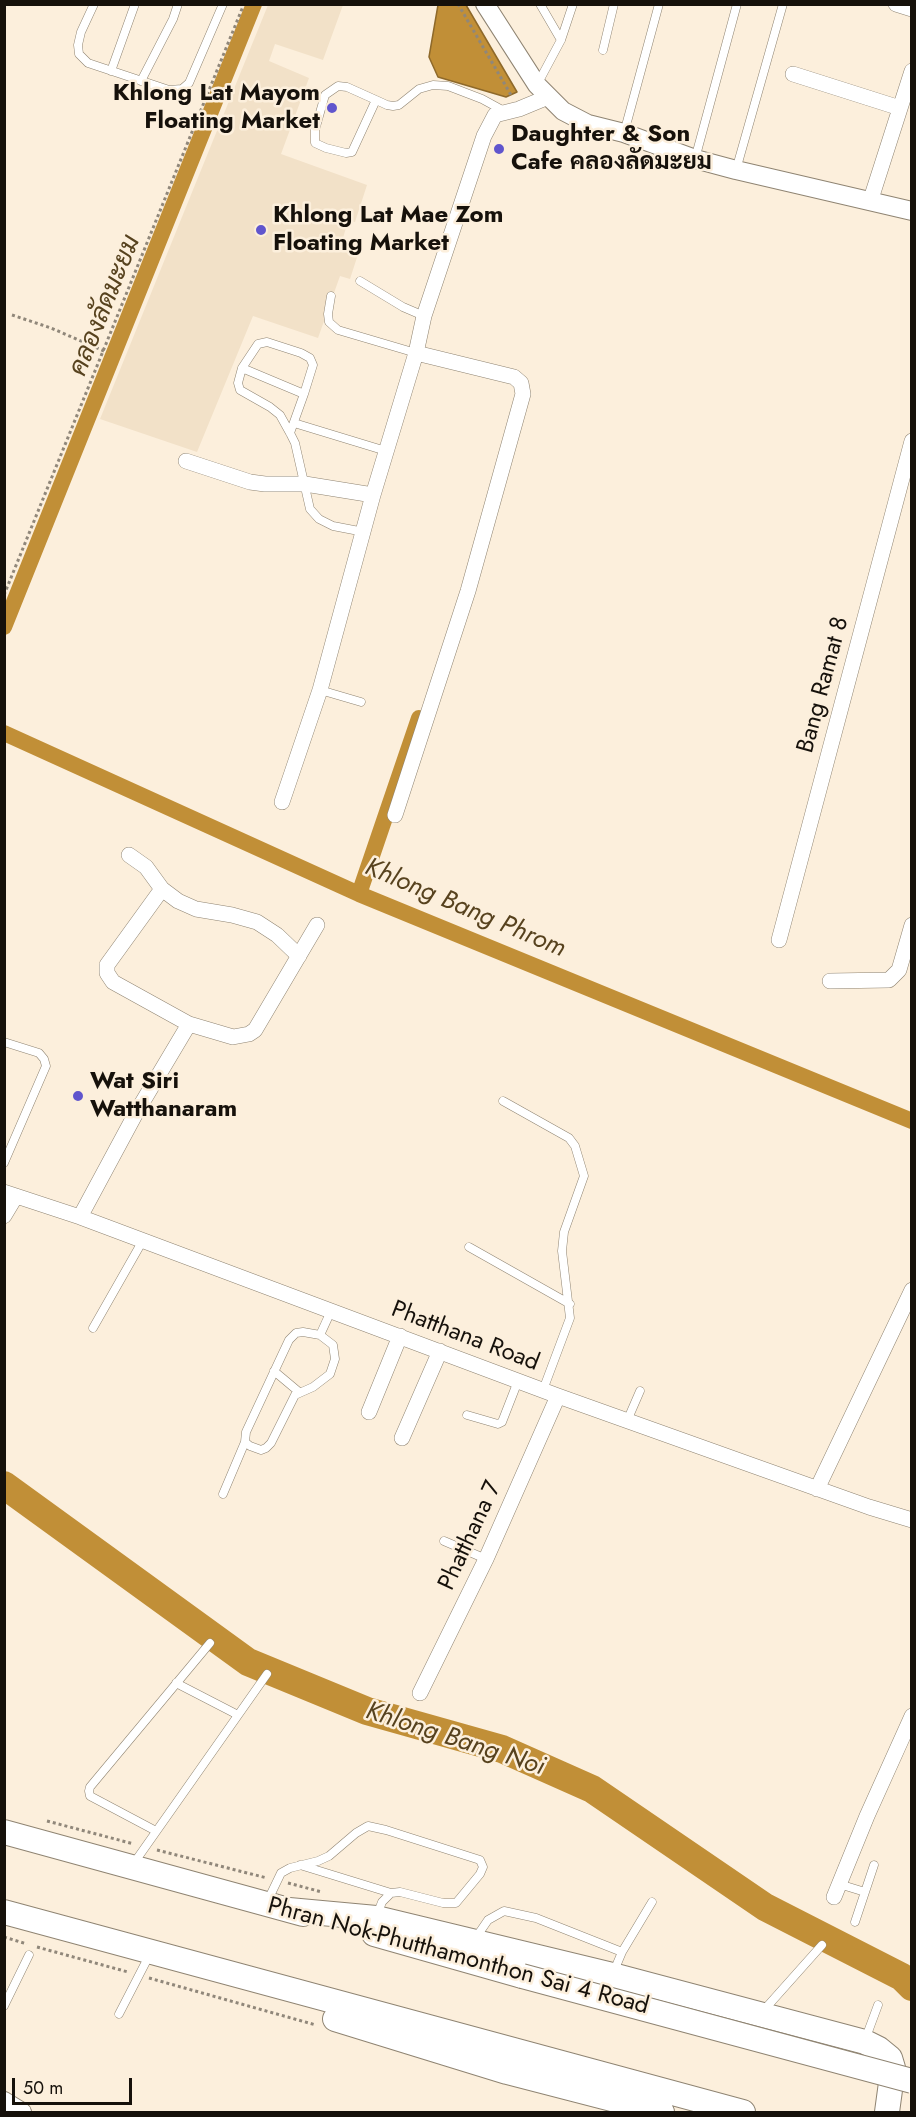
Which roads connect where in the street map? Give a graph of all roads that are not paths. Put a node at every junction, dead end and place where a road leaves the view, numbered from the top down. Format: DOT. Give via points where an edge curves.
graph roads {
  1 [pos="94,4"];
  2 [pos="135,4"];
  3 [pos="178,4"];
  4 [pos="223,4"];
  5 [pos="485,4"];
  6 [pos="540,4"];
  7 [pos="573,4"];
  8 [pos="614,4"];
  9 [pos="737,4"];
  10 [pos="783,4"];
  11 [pos="896,4"];
  12 [pos="656,5"];
  13 [pos="912,9"];
  14 [pos="561,40"];
  15 [pos="603,50"];
  16 [pos="111,71"];
  17 [pos="912,71"];
  18 [pos="793,74"];
  19 [pos="141,81"];
  20 [pos="542,91"];
  21 [pos="376,100"];
  22 [pos="510,107"];
  23 [pos="900,108"];
  24 [pos="624,133"];
  25 [pos="695,159"];
  26 [pos="736,170"];
  27 [pos="870,202"];
  28 [pos="912,211"];
  29 [pos="360,281"];
  30 [pos="331,296"];
  31 [pos="424,316"];
  32 [pos="416,353"];
  33 [pos="242,368"];
  34 [pos="304,394"];
  35 [pos="294,423"];
  36 [pos="290,433"];
  37 [pos="912,441"];
  38 [pos="386,451"];
  39 [pos="186,461"];
  40 [pos="305,484"];
  41 [pos="373,495"];
  42 [pos="364,532"];
  43 [pos="320,690"];
  44 [pos="361,702"];
  45 [pos="282,802"];
  46 [pos="395,815"];
  47 [pos="129,855"];
  48 [pos="162,889"];
  49 [pos="317,925"];
  50 [pos="912,925"];
  51 [pos="779,940"];
  52 [pos="299,956"];
  53 [pos="830,981"];
  54 [pos="189,1024"];
  55 [pos="4,1041"];
  56 [pos="504,1101"];
  57 [pos="4,1163"];
  58 [pos="10,1194"];
  59 [pos="4,1216"];
  60 [pos="80,1217"];
  61 [pos="142,1242"];
  62 [pos="469,1247"];
  63 [pos="912,1290"];
  64 [pos="570,1304"];
  65 [pos="331,1311"];
  66 [pos="93,1328"];
  67 [pos="320,1335"];
  68 [pos="400,1336"];
  69 [pos="440,1351"];
  70 [pos="274,1371"];
  71 [pos="518,1381"];
  72 [pos="640,1391"];
  73 [pos="299,1392"];
  74 [pos="550,1393"];
  75 [pos="369,1412"];
  76 [pos="467,1415"];
  77 [pos="627,1421"];
  78 [pos="402,1438"];
  79 [pos="245,1442"];
  80 [pos="817,1489"];
  81 [pos="223,1494"];
  82 [pos="912,1520"];
  83 [pos="444,1541"];
  84 [pos="486,1559"];
  85 [pos="210,1643"];
  86 [pos="267,1674"];
  87 [pos="177,1683"];
  88 [pos="420,1693"];
  89 [pos="238,1715"];
  90 [pos="912,1716"];
  91 [pos="156,1831"];
  92 [pos="4,1832"];
  93 [pos="299,1865"];
  94 [pos="874,1865"];
  95 [pos="131,1867"];
  96 [pos="837,1891"];
  97 [pos="865,1892"];
  98 [pos="391,1893"];
  99 [pos="652,1902"];
  100 [pos="277,1907"];
  101 [pos="4,1912"];
  102 [pos="376,1918"];
  103 [pos="855,1922"];
  104 [pos="472,1942"];
  105 [pos="822,1945"];
  106 [pos="151,1952"];
  107 [pos="622,1952"];
  108 [pos="28,1955"];
  109 [pos="188,1962"];
  110 [pos="612,1975"];
  111 [pos="878,2005"];
  112 [pos="4,2006"];
  113 [pos="119,2014"];
  114 [pos="759,2015"];
  115 [pos="865,2042"];
  116 [pos="912,2081"];
  117 [pos="4,2101"];
  118 [pos="22,2112"];
  119 [pos="662,2112"];
  120 [pos="743,2112"];
  121 [pos="887,2112"];
  1 -- 16 [label="lane" via="81,32 79,54 88,63"];
  2 -- 16 [label="lane"];
  3 -- 19 [label="lane"];
  4 -- 19 [label="lane" via="189,83 182,89 169,90"];
  5 -- 20 [label="street"];
  6 -- 14 [label="lane"];
  7 -- 14 [label="lane"];
  8 -- 15 [label="lane"];
  9 -- 25 [label="lane"];
  10 -- 26 [label="lane"];
  11 -- 13 [label="street"];
  12 -- 24 [label="lane"];
  14 -- 20 [label="lane"];
  16 -- 19 [label="lane"];
  17 -- 23 [label="street"];
  18 -- 23 [label="street"];
  20 -- 22 [label="street" via="519,110"];
  20 -- 24 [label="street" via="563,111 588,124"];
  21 -- 21 [label="lane" via="347,87 332,89 325,94 315,142 352,152"];
  21 -- 22 [label="lane" via="399,105 419,89 433,85 448,86"];
  22 -- 31 [label="street" via="495,115 484,135"];
  23 -- 27 [label="street"];
  24 -- 25 [label="street"];
  25 -- 26 [label="street"];
  26 -- 27 [label="street"];
  27 -- 28 [label="street"];
  29 -- 31 [label="lane"];
  30 -- 32 [label="lane" via="329,322 338,330"];
  31 -- 32 [label="street"];
  32 -- 38 [label="street"];
  32 -- 46 [label="street" via="514,377 521,383 523,394 468,591"];
  33 -- 34 [label="lane"];
  33 -- 34 [label="lane" via="258,344 267,342 301,353 314,365"];
  33 -- 36 [label="lane" via="240,390 270,406"];
  34 -- 35 [label="lane"];
  35 -- 36 [label="lane"];
  35 -- 38 [label="lane"];
  36 -- 40 [label="lane"];
  37 -- 51 [label="street, Bang Ramat 8"];
  38 -- 41 [label="street"];
  39 -- 40 [label="street" via="250,482"];
  40 -- 41 [label="street"];
  40 -- 42 [label="lane" via="310,509 319,519"];
  41 -- 42 [label="street"];
  42 -- 43 [label="street"];
  43 -- 44 [label="lane"];
  43 -- 45 [label="street"];
  47 -- 48 [label="street" via="146,867"];
  48 -- 52 [label="street" via="184,904 257,922"];
  48 -- 54 [label="street" via="107,964 107,973 113,982"];
  49 -- 52 [label="street"];
  50 -- 53 [label="street" via="899,969 890,980"];
  52 -- 54 [label="street" via="249,1034 233,1037"];
  54 -- 60 [label="street"];
  55 -- 57 [label="lane" via="39,1053 46,1066"];
  56 -- 64 [label="lane" via="569,1138 583,1168 562,1251"];
  58 -- 59 [label="street"];
  58 -- 60 [label="street, Phatthana Road"];
  60 -- 61 [label="street, Phatthana Road"];
  61 -- 65 [label="street, Phatthana Road"];
  61 -- 66 [label="lane"];
  62 -- 64 [label="lane"];
  63 -- 80 [label="street"];
  64 -- 74 [label="lane" via="570,1318"];
  65 -- 67 [label="lane"];
  65 -- 68 [label="street, Phatthana Road"];
  67 -- 70 [label="lane" via="296,1333"];
  67 -- 73 [label="lane" via="333,1345 333,1366 323,1381"];
  68 -- 69 [label="street, Phatthana Road"];
  68 -- 75 [label="street"];
  69 -- 71 [label="street, Phatthana Road"];
  69 -- 78 [label="street"];
  70 -- 73 [label="lane"];
  70 -- 79 [label="lane"];
  71 -- 74 [label="street, Phatthana Road"];
  71 -- 76 [label="lane" via="502,1422"];
  72 -- 77 [label="lane"];
  73 -- 79 [label="lane" via="272,1443 261,1450"];
  74 -- 77 [label="street, Phatthana Road"];
  74 -- 84 [label="street, Phatthana 7"];
  77 -- 80 [label="street, Phatthana Road"];
  79 -- 81 [label="lane"];
  80 -- 82 [label="street, Phatthana Road"];
  83 -- 84 [label="lane"];
  84 -- 88 [label="street, Phatthana 7"];
  85 -- 87 [label="lane"];
  86 -- 89 [label="lane"];
  87 -- 89 [label="lane"];
  87 -- 91 [label="lane" via="89,1791 90,1796"];
  89 -- 91 [label="lane"];
  90 -- 96 [label="street"];
  91 -- 95 [label="lane"];
  92 -- 95 [label="main road, Phran Nok-Phutthamonthon Sai 4 Road"];
  93 -- 98 [label="lane"];
  93 -- 98 [label="lane" via="330,1856 368,1826 480,1860 483,1867 456,1902"];
  93 -- 100 [label="lane" via="281,1873"];
  94 -- 97 [label="lane"];
  95 -- 100 [label="main road, Phran Nok-Phutthamonthon Sai 4 Road"];
  96 -- 97 [label="lane"];
  97 -- 103 [label="lane"];
  98 -- 102 [label="lane" via="382,1902"];
  99 -- 107 [label="lane"];
  100 -- 102 [label="main road"];
  100 -- 116 [label="main road, Phran Nok-Phutthamonthon Sai 4 Road, bridge"];
  101 -- 106 [label="main road"];
  102 -- 104 [label="main road"];
  104 -- 107 [label="lane" via="488,1920 504,1911 536,1918"];
  104 -- 110 [label="main road"];
  105 -- 114 [label="lane"];
  106 -- 109 [label="main road"];
  106 -- 113 [label="lane"];
  107 -- 110 [label="lane"];
  108 -- 112 [label="lane"];
  109 -- 119 [label="main road" via="273,1999 507,2072"];
  109 -- 120 [label="main road"];
  110 -- 114 [label="main road"];
  111 -- 115 [label="lane"];
  114 -- 115 [label="main road"];
  115 -- 121 [label="main road" via="890,2058 894,2068"];
  117 -- 118 [label="street"];
}
